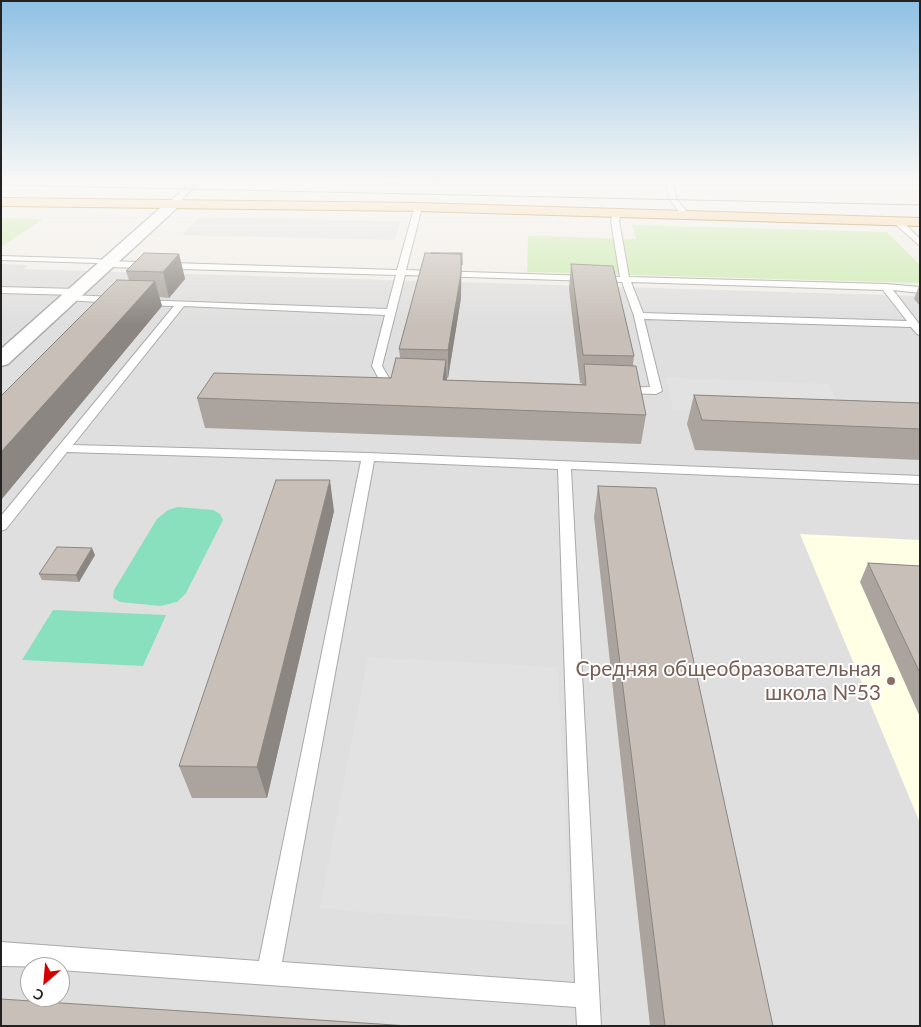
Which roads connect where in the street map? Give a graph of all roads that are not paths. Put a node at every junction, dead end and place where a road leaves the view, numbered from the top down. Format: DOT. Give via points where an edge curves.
graph roads {
  1 [pos="146,229"];
  2 [pos="412,229"];
  3 [pos="616,229"];
  4 [pos="906,229"];
  5 [pos="920,244"];
  6 [pos="1,258"];
  7 [pos="108,264"];
  8 [pos="400,273"];
  9 [pos="625,279"];
  10 [pos="886,287"];
  11 [pos="1,290"];
  12 [pos="920,290"];
  13 [pos="73,295"];
  14 [pos="181,303"];
  15 [pos="389,312"];
  16 [pos="639,316"];
  17 [pos="917,328"];
  18 [pos="1,360"];
  19 [pos="414,382"];
  20 [pos="607,389"];
  21 [pos="63,448"];
  22 [pos="368,457"];
  23 [pos="564,466"];
  24 [pos="920,480"];
  25 [pos="1,526"];
  26 [pos="1,532"];
  27 [pos="1,540"];
  28 [pos="1,954"];
  29 [pos="268,973"];
  30 [pos="588,996"];
  31 [pos="590,1026"];
  1 -- 7 [label="street"];
  2 -- 8 [label="lane"];
  3 -- 9 [label="lane"];
  4 -- 5 [label="lane"];
  6 -- 7 [label="lane"];
  7 -- 8 [label="lane"];
  7 -- 13 [label="street"];
  8 -- 9 [label="lane"];
  8 -- 15 [label="lane"];
  9 -- 10 [label="lane"];
  9 -- 16 [label="lane"];
  10 -- 12 [label="lane"];
  10 -- 17 [label="lane"];
  11 -- 13 [label="lane"];
  13 -- 14 [label="lane"];
  13 -- 18 [label="street"];
  14 -- 15 [label="lane"];
  14 -- 21 [label="lane"];
  15 -- 19 [label="lane" via="377,366 385,381"];
  16 -- 17 [label="lane"];
  16 -- 20 [label="lane" via="656,391"];
  21 -- 22 [label="lane"];
  21 -- 25 [label="lane"];
  22 -- 23 [label="lane"];
  22 -- 29 [label="lane"];
  23 -- 24 [label="lane"];
  23 -- 30 [label="lane"];
  26 -- 27 [label="lane"];
  28 -- 29 [label="lane"];
  29 -- 30 [label="lane"];
  30 -- 31 [label="lane"];
}
